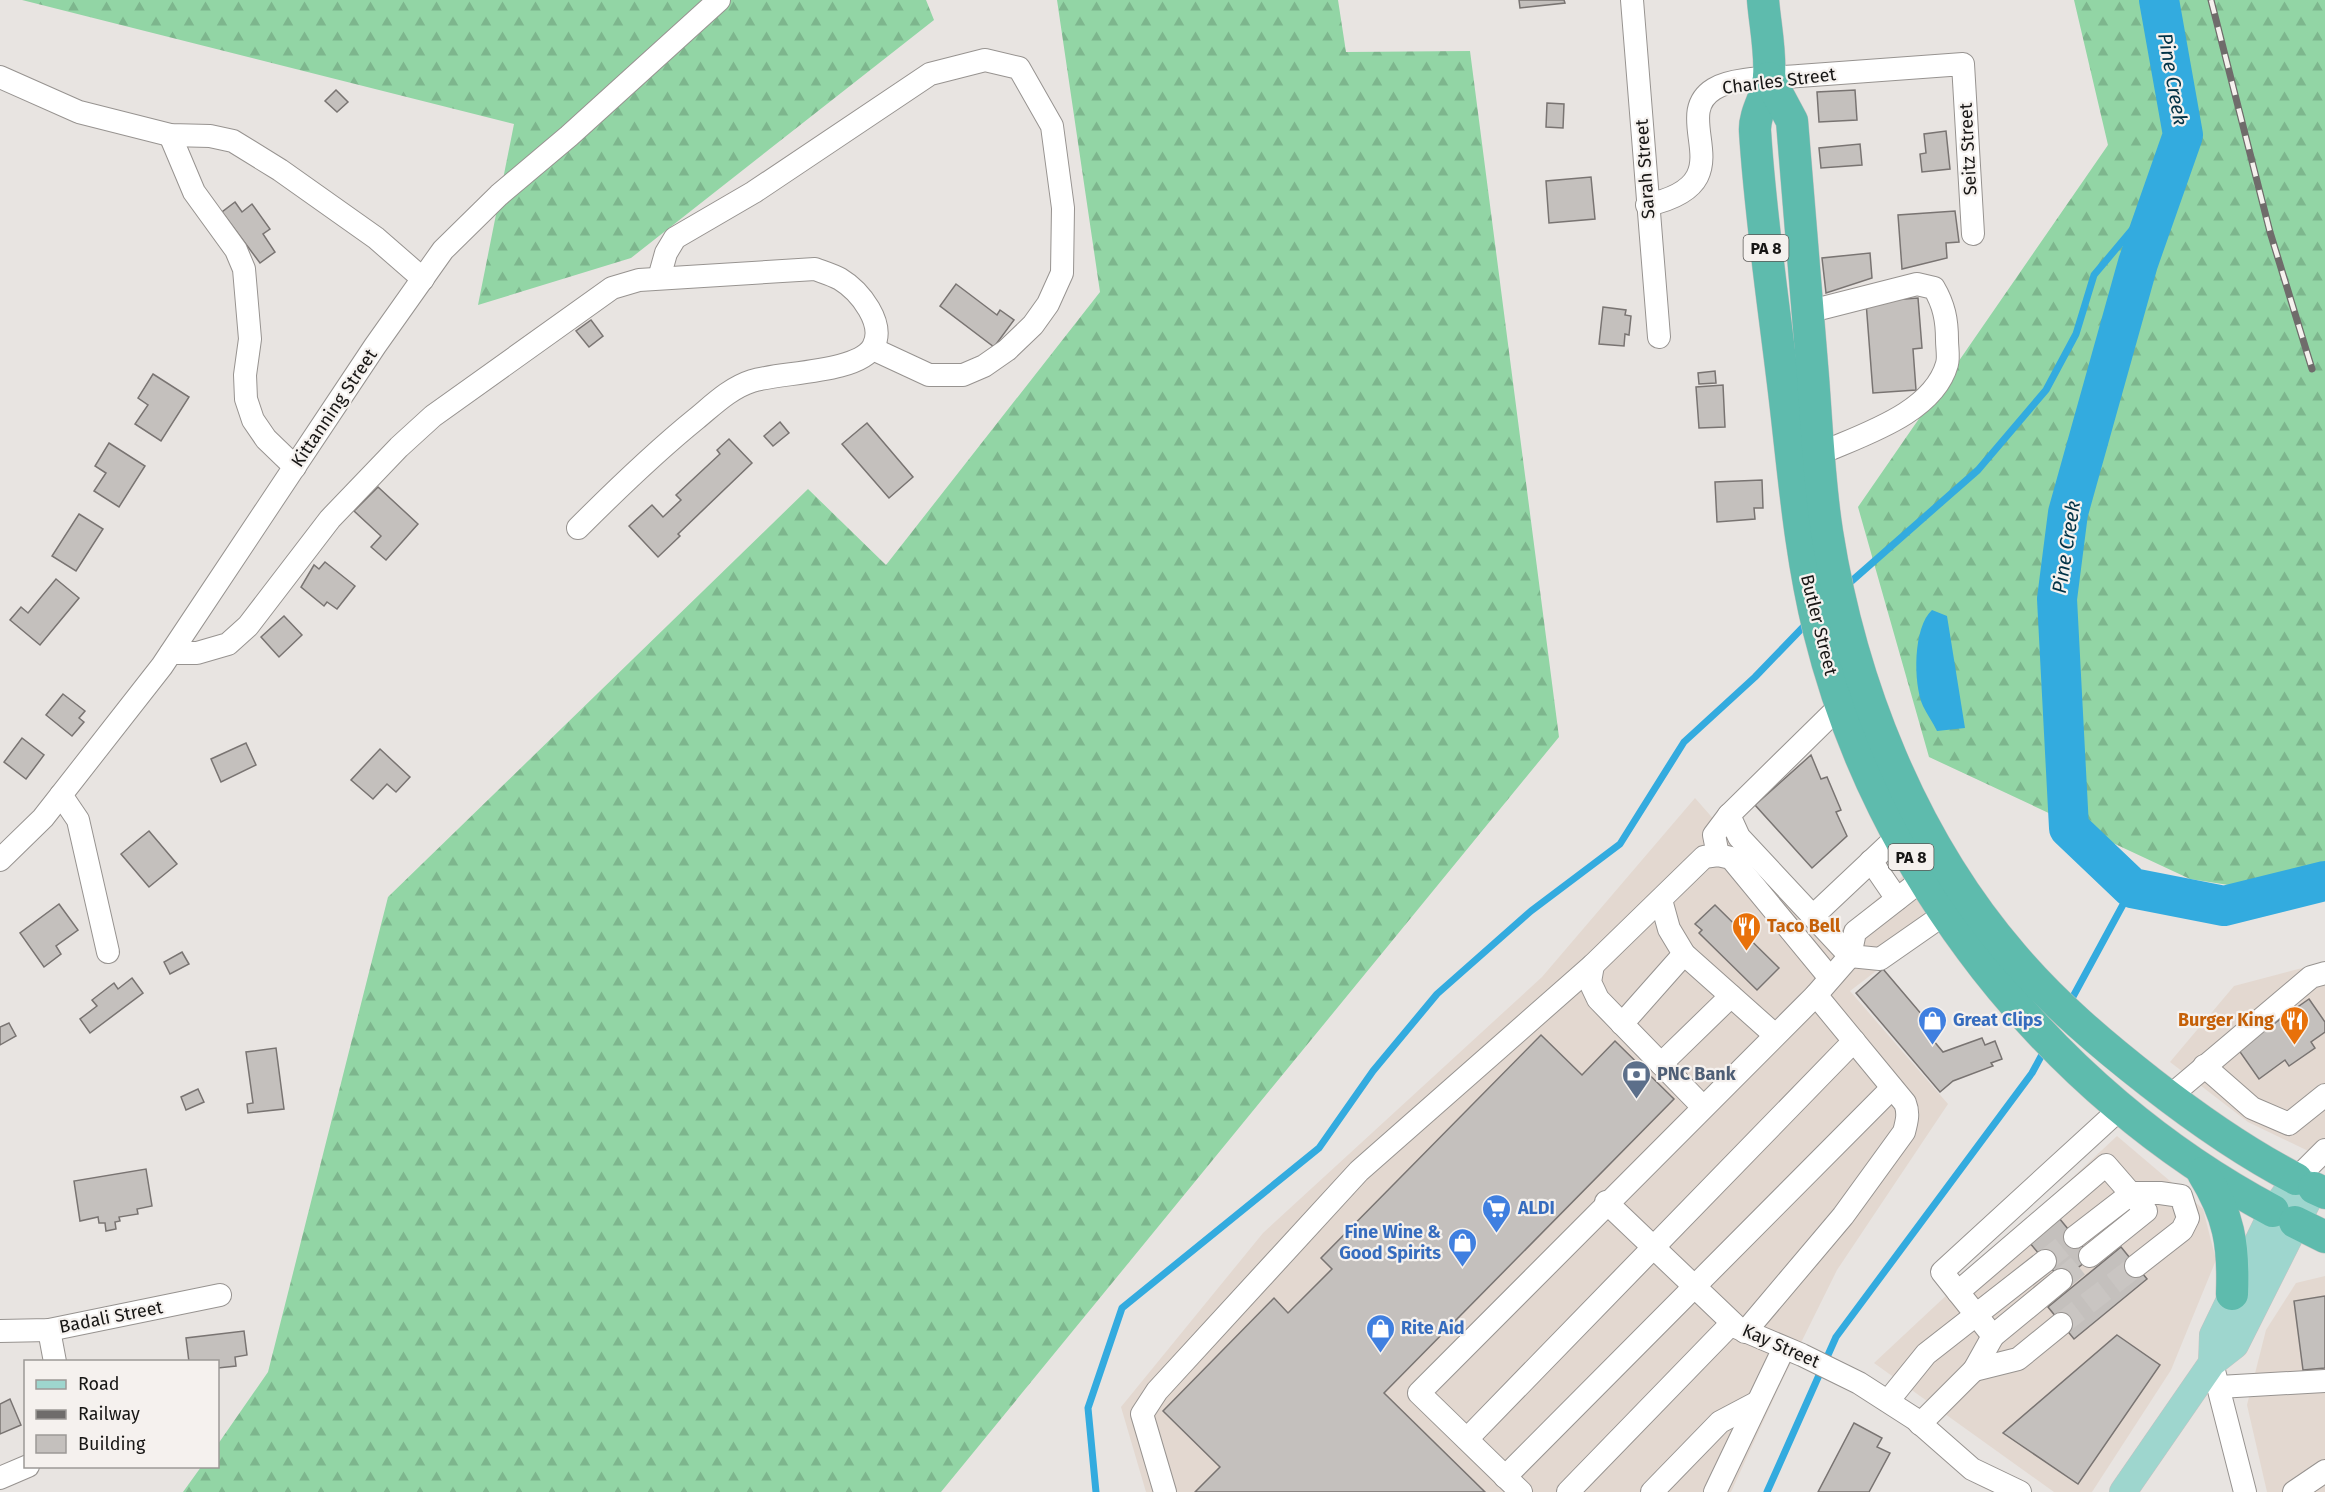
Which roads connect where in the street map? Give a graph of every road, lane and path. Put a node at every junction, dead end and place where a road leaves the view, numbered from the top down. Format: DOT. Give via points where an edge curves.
graph roads {
  1 [pos="719,0"];
  2 [pos="1632,0"];
  3 [pos="1763,0"];
  4 [pos="1962,64"];
  5 [pos="0,77"];
  6 [pos="1769,78"];
  7 [pos="170,135"];
  8 [pos="1647,205"];
  9 [pos="1973,234"];
  10 [pos="660,278"];
  11 [pos="423,279"];
  12 [pos="1808,312"];
  13 [pos="1659,338"];
  14 [pos="873,349"];
  15 [pos="1819,454"];
  16 [pos="295,467"];
  17 [pos="578,528"];
  18 [pos="171,653"];
  19 [pos="1842,705"];
  20 [pos="61,795"];
  21 [pos="1729,815"];
  22 [pos="1899,835"];
  23 [pos="1718,855"];
  24 [pos="0,860"];
  25 [pos="1871,861"];
  26 [pos="1923,879"];
  27 [pos="1897,899"];
  28 [pos="1661,900"];
  29 [pos="1946,913"];
  30 [pos="1812,916"];
  31 [pos="108,952"];
  32 [pos="1684,954"];
  33 [pos="1850,956"];
  34 [pos="1593,965"];
  35 [pos="2325,973"];
  36 [pos="1823,986"];
  37 [pos="1731,996"];
  38 [pos="1622,1024"];
  39 [pos="1775,1035"];
  40 [pos="1854,1041"];
  41 [pos="1661,1064"];
  42 [pos="2204,1066"];
  43 [pos="1892,1088"];
  44 [pos="2325,1095"];
  45 [pos="2169,1097"];
  46 [pos="2111,1099"];
  47 [pos="1703,1107"];
  48 [pos="2325,1150"];
  49 [pos="2199,1167"];
  50 [pos="2315,1184"];
  51 [pos="2132,1193"];
  52 [pos="1606,1202"];
  53 [pos="2284,1217"];
  54 [pos="2075,1237"];
  55 [pos="2325,1237"];
  56 [pos="1652,1246"];
  57 [pos="2090,1256"];
  58 [pos="2045,1261"];
  59 [pos="2136,1266"];
  60 [pos="2061,1280"];
  61 [pos="1694,1288"];
  62 [pos="1958,1292"];
  63 [pos="2232,1294"];
  64 [pos="220,1295"];
  65 [pos="1977,1316"];
  66 [pos="2061,1324"];
  67 [pos="1738,1328"];
  68 [pos="49,1330"];
  69 [pos="0,1331"];
  70 [pos="1993,1336"];
  71 [pos="1793,1351"];
  72 [pos="55,1360"];
  73 [pos="1974,1370"];
  74 [pos="2216,1375"];
  75 [pos="2325,1381"];
  76 [pos="1888,1401"];
  77 [pos="1756,1403"];
  78 [pos="1920,1424"];
  79 [pos="1467,1439"];
  80 [pos="25,1468"];
  81 [pos="1972,1469"];
  82 [pos="2325,1471"];
  83 [pos="0,1478"];
  84 [pos="1513,1484"];
  85 [pos="1165,1492"];
  86 [pos="1568,1492"];
  87 [pos="1652,1492"];
  88 [pos="1715,1492"];
  89 [pos="1984,1492"];
  90 [pos="2020,1492"];
  91 [pos="2123,1492"];
  92 [pos="2246,1492"];
  93 [pos="2294,1492"];
  1 -- 11 [label="street, Kittanning Street" via="499,195 443,250"];
  2 -- 8 [label="street, Sarah Street"];
  3 -- 6 [label="highway, Butler Street / PA 8"];
  4 -- 6 [label="street, Charles Street"];
  4 -- 9 [label="street, Seitz Street"];
  5 -- 7 [label="street" via="79,112"];
  6 -- 8 [label="street, Charles Street" via="1728,83 1709,92 1700,108 1701,167 1696,181 1680,195"];
  6 -- 12 [label="highway, Butler Street / PA 8" via="1792,121"];
  6 -- 19 [label="highway, Butler Street / PA 8" via="1754,124 1762,216 1802,557"];
  7 -- 11 [label="street" via="233,141 376,238"];
  7 -- 16 [label="street" via="194,192 236,250 244,269 250,339 246,399 253,420 266,440"];
  8 -- 13 [label="street, Sarah Street"];
  10 -- 14 [label="street" via="815,269 841,279 859,296 874,318 878,334"];
  10 -- 14 [label="street" via="666,253 675,238 773,180 930,74 985,60 1019,69 1052,126 1063,208 1062,273 1048,304 1007,350 963,375 929,375"];
  10 -- 18 [label="street" via="612,288 433,416 330,519 248,626 228,644 197,652"];
  11 -- 16 [label="street, Kittanning Street"];
  12 -- 15 [label="highway, Butler Street / PA 8"];
  12 -- 15 [label="street" via="1917,284 1934,288 1943,303 1947,324 1948,362 1938,382 1909,412"];
  14 -- 17 [label="street" via="854,363 752,381 727,393 656,451"];
  15 -- 45 [label="highway, Butler Street / PA 8" via="1827,532 1854,651 1893,759 1947,864 2012,955 2050,997"];
  16 -- 18 [label="street, Kittanning Street"];
  18 -- 20 [label="street, Kittanning Street"];
  19 -- 21 [label="street"];
  19 -- 22 [label="highway, Butler Street / PA 8"];
  20 -- 24 [label="street, Kittanning Street" via="43,819"];
  20 -- 31 [label="street" via="78,820"];
  21 -- 23 [label="street" via="1714,835"];
  21 -- 30 [label="street" via="1738,837"];
  22 -- 25 [label="street"];
  22 -- 26 [label="highway, Butler Street / PA 8"];
  23 -- 28 [label="street" via="1704,857"];
  23 -- 36 [label="street" via="1731,858"];
  25 -- 27 [label="street"];
  25 -- 30 [label="street"];
  26 -- 27 [label="street"];
  26 -- 29 [label="highway, Butler Street / PA 8"];
  27 -- 33 [label="street" via="1855,932"];
  28 -- 32 [label="street" via="1669,929"];
  28 -- 34 [label="street"];
  29 -- 33 [label="street" via="1880,959"];
  29 -- 46 [label="highway, Butler Street / PA 8" via="2028,1020"];
  30 -- 33 [label="street"];
  32 -- 37 [label="street"];
  32 -- 38 [label="street"];
  33 -- 36 [label="street"];
  34 -- 38 [label="street" via="1590,982 1598,999"];
  34 -- 85 [label="street" via="1359,1171 1156,1390 1142,1414"];
  35 -- 42 [label="street" via="2310,977"];
  36 -- 39 [label="street"];
  36 -- 40 [label="street"];
  37 -- 39 [label="street"];
  37 -- 41 [label="street"];
  38 -- 41 [label="street"];
  39 -- 47 [label="street"];
  40 -- 43 [label="street"];
  40 -- 56 [label="street"];
  41 -- 47 [label="street"];
  42 -- 44 [label="street" via="2253,1108 2289,1124"];
  42 -- 45 [label="street"];
  43 -- 61 [label="street"];
  43 -- 67 [label="street" via="1908,1111 1904,1132 1843,1216"];
  45 -- 50 [label="highway, PA 8" via="2221,1135"];
  46 -- 49 [label="highway, PA 8"];
  46 -- 62 [label="street" via="1942,1272"];
  47 -- 52 [label="street"];
  48 -- 50 [label="street"];
  49 -- 53 [label="highway, PA 8"];
  49 -- 63 [label="highway" via="2226,1218 2232,1250"];
  50 -- 53 [label="main road"];
  51 -- 54 [label="street"];
  51 -- 57 [label="street" via="2146,1211"];
  51 -- 59 [label="street" via="2181,1196 2188,1218 2182,1230"];
  51 -- 62 [label="street" via="2106,1165"];
  52 -- 56 [label="street, Kay Street"];
  52 -- 79 [label="street" via="1419,1393"];
  53 -- 55 [label="highway, PA 8"];
  53 -- 63 [label="main road"];
  53 -- 74 [label="main road" via="2235,1346"];
  56 -- 61 [label="street, Kay Street"];
  56 -- 79 [label="street"];
  58 -- 65 [label="street"];
  60 -- 70 [label="street"];
  61 -- 67 [label="street, Kay Street"];
  61 -- 84 [label="street"];
  62 -- 65 [label="street"];
  63 -- 74 [label="main road" via="2213,1335"];
  64 -- 68 [label="street, Badali Street"];
  65 -- 70 [label="street"];
  65 -- 76 [label="street" via="1926,1354"];
  66 -- 73 [label="street" via="2018,1359"];
  67 -- 71 [label="street, Kay Street"];
  67 -- 86 [label="street"];
  68 -- 69 [label="street, Badali Street"];
  68 -- 72 [label="street"];
  70 -- 73 [label="street"];
  71 -- 76 [label="street, Kay Street"];
  71 -- 77 [label="street"];
  73 -- 78 [label="street"];
  74 -- 75 [label="street"];
  74 -- 91 [label="main road"];
  74 -- 92 [label="street"];
  76 -- 78 [label="street, Kay Street"];
  77 -- 87 [label="street" via="1720,1422"];
  77 -- 88 [label="street"];
  78 -- 81 [label="street, Kay Street"];
  79 -- 84 [label="street"];
  80 -- 83 [label="street"];
  81 -- 89 [label="street, Kay Street"];
  81 -- 90 [label="street, Kay Street"];
  82 -- 93 [label="street"];
}
